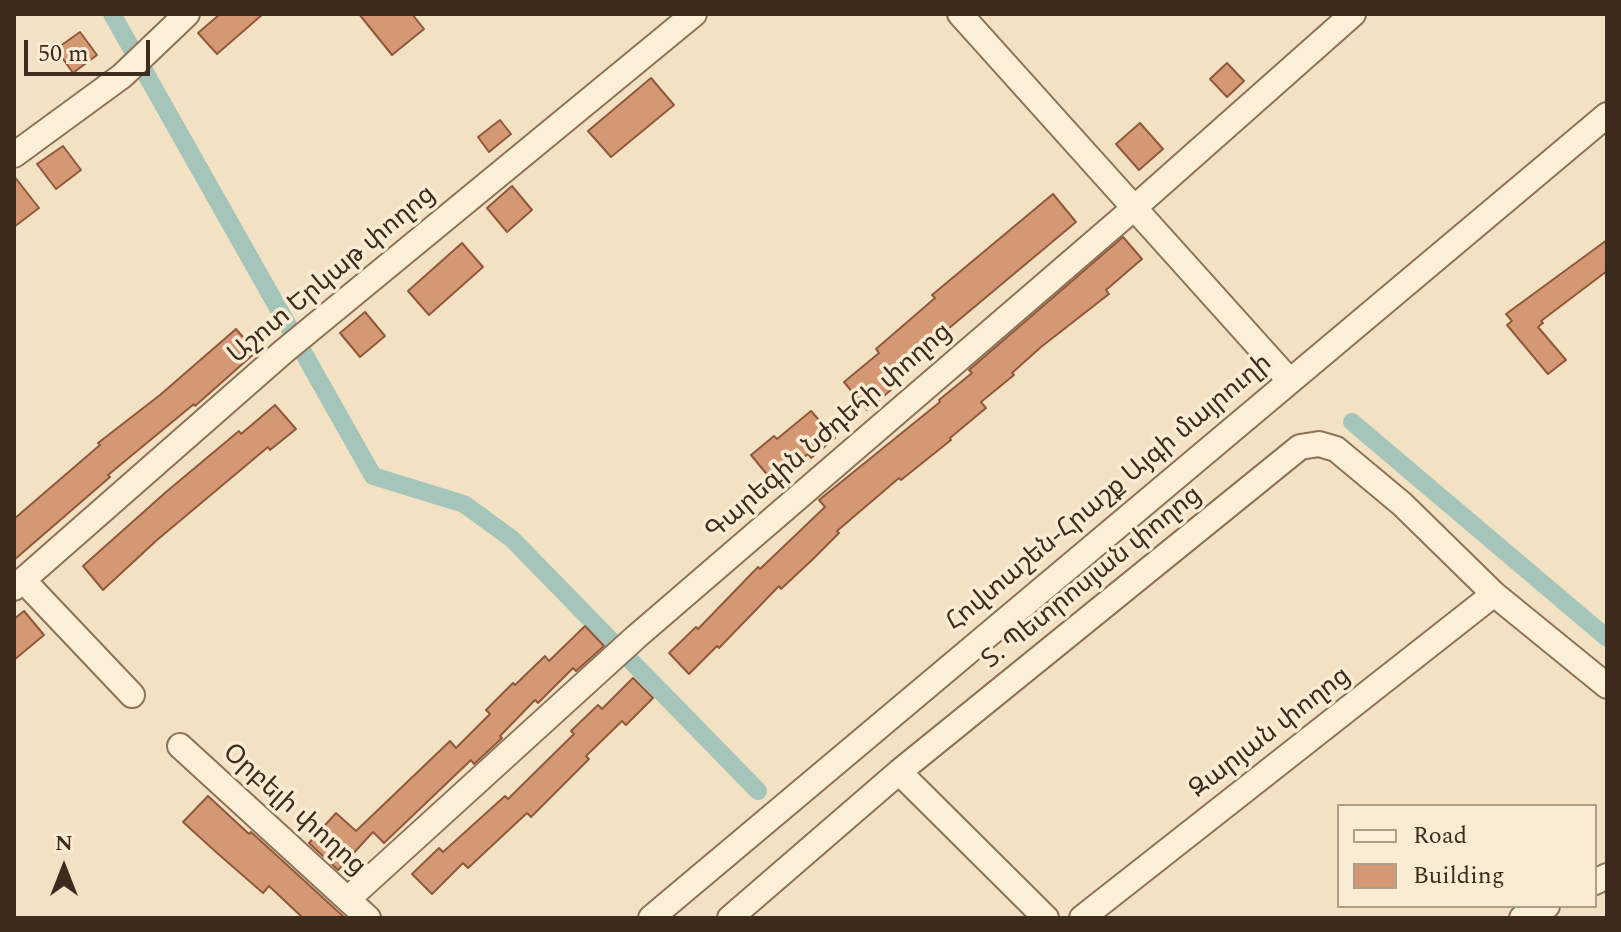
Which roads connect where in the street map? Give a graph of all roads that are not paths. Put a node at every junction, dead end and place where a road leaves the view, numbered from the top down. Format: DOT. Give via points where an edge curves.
graph roads {
  1 [pos="187,14"];
  2 [pos="694,14"];
  3 [pos="960,14"];
  4 [pos="1353,14"];
  5 [pos="156,32"];
  6 [pos="1607,115"];
  7 [pos="14,155"];
  8 [pos="1133,209"];
  9 [pos="1289,380"];
  10 [pos="19,584"];
  11 [pos="1494,594"];
  12 [pos="1607,686"];
  13 [pos="132,695"];
  14 [pos="180,746"];
  15 [pos="899,772"];
  16 [pos="348,899"];
  17 [pos="1543,908"];
  18 [pos="368,918"];
  19 [pos="651,918"];
  20 [pos="730,918"];
  21 [pos="1046,918"];
  22 [pos="1082,918"];
  23 [pos="1522,918"];
  1 -- 5 [label="street"];
  2 -- 10 [label="street, Աշոտ Երկաթ փողոց" via="310,329"];
  3 -- 8 [label="street"];
  4 -- 8 [label="street, Գարեգին Նժդեհի փողոց"];
  5 -- 7 [label="street" via="122,76"];
  6 -- 9 [label="street, Հովտաշեն-Հրաշք Այգի մայրուղի"];
  8 -- 9 [label="street"];
  8 -- 16 [label="street, Գարեգին Նժդեհի փողոց" via="636,637"];
  9 -- 19 [label="street, Հովտաշեն-Հրաշք Այգի մայրուղի"];
  10 -- 13 [label="street"];
  11 -- 12 [label="street, Տ. Պետրոսյան փողոց"];
  11 -- 15 [label="street, Տ. Պետրոսյան փողոց" via="1402,504 1336,449 1319,444 1300,447"];
  11 -- 22 [label="street, Զարյան փողոց"];
  14 -- 16 [label="street, Օրբելի փողոց"];
  15 -- 20 [label="street, Տ. Պետրոսյան փողոց"];
  15 -- 21 [label="street"];
  16 -- 18 [label="street, Օրբելի փողոց"];
  17 -- 23 [label="street"];
}
